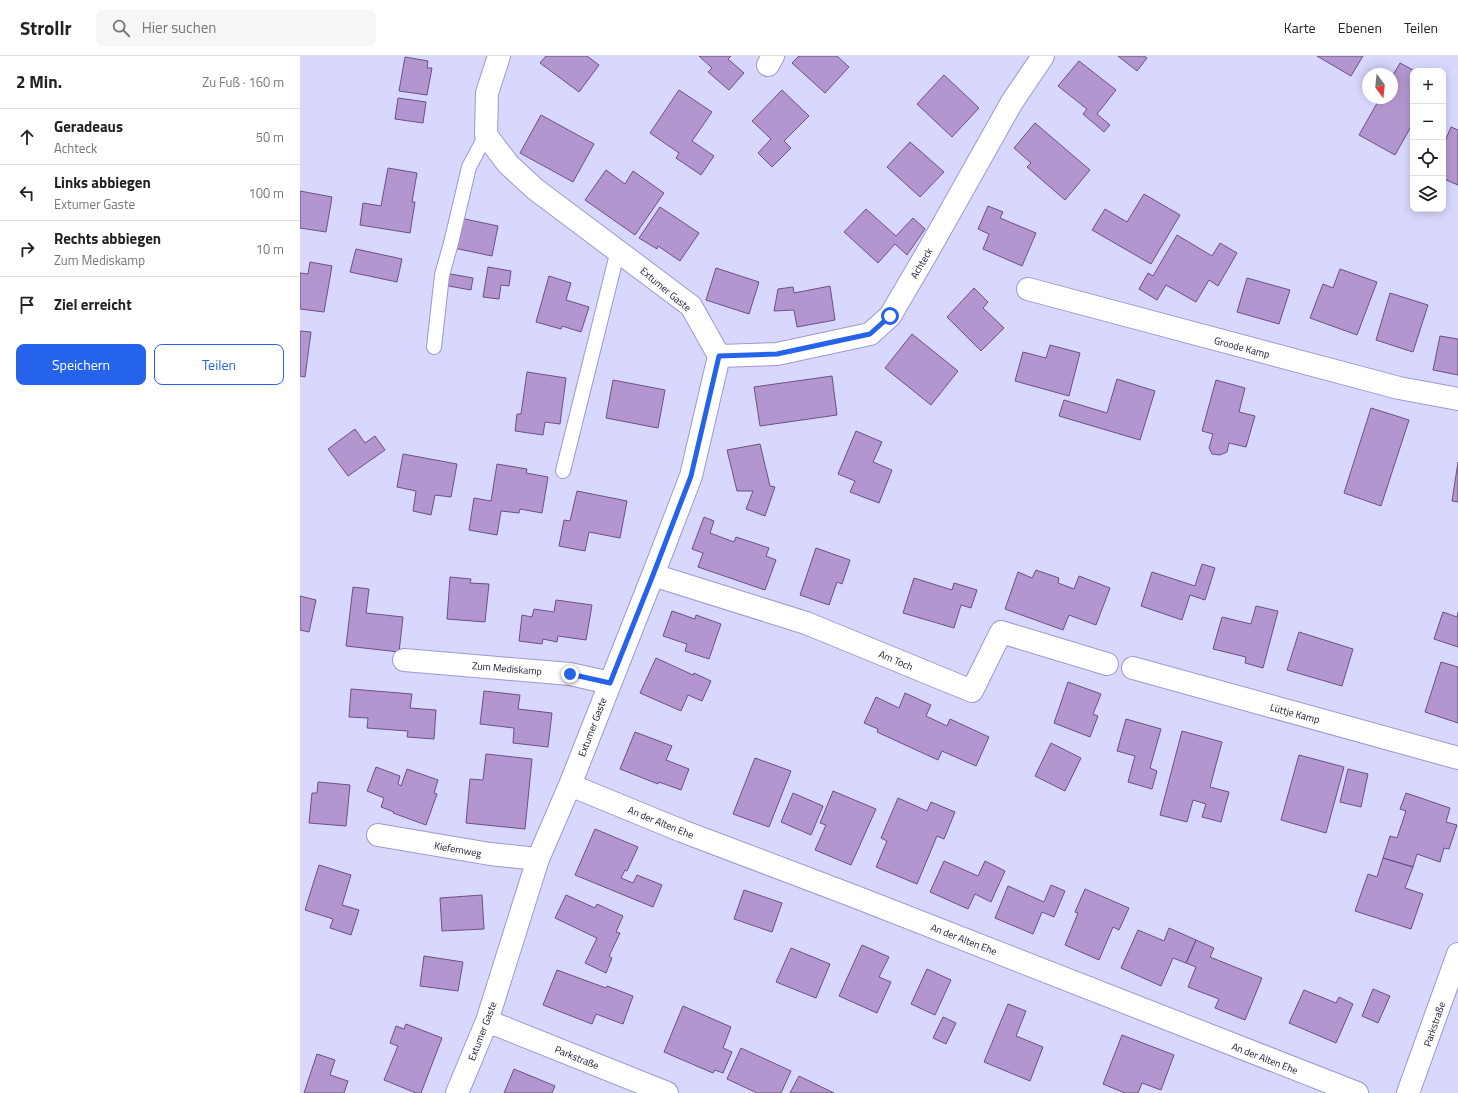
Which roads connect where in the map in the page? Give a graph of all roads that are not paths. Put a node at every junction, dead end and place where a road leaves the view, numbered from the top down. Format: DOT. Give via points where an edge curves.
graph roads {
  1 [pos="499,56"];
  2 [pos="1043,56"];
  3 [pos="486,134"];
  4 [pos="618,250"];
  5 [pos="1028,289"];
  6 [pos="434,348"];
  7 [pos="719,356"];
  8 [pos="1458,399"];
  9 [pos="563,471"];
  10 [pos="653,575"];
  11 [pos="404,660"];
  12 [pos="1107,664"];
  13 [pos="1133,668"];
  14 [pos="610,683"];
  15 [pos="1458,758"];
  16 [pos="570,785"];
  17 [pos="378,835"];
  18 [pos="538,859"];
  19 [pos="1458,954"];
  20 [pos="487,1021"];
  21 [pos="457,1093"];
  22 [pos="667,1093"];
  23 [pos="1357,1093"];
  24 [pos="1408,1093"];
  1 -- 3 [label="street" via="487,93"];
  2 -- 7 [label="street, Achteck" via="1012,102 890,316 870,334 777,354"];
  3 -- 4 [label="street, Extumer Gaste" via="508,164 535,189"];
  3 -- 6 [label="lane" via="469,167 442,275"];
  4 -- 7 [label="street, Extumer Gaste" via="691,306"];
  4 -- 9 [label="lane"];
  5 -- 8 [label="street, Groode Kamp" via="1399,388"];
  7 -- 10 [label="street, Extumer Gaste" via="691,476"];
  10 -- 12 [label="street, Am Toch" via="806,623 972,692 1001,632"];
  10 -- 14 [label="street, Extumer Gaste"];
  11 -- 14 [label="street, Zum Mediskamp" via="570,674"];
  13 -- 15 [label="street, Lüttje Kamp"];
  14 -- 16 [label="street, Extumer Gaste"];
  16 -- 18 [label="street, Extumer Gaste"];
  16 -- 23 [label="street, An der Alten Ehe" via="682,831 871,902"];
  17 -- 18 [label="street, Kiefernweg" via="490,854"];
  18 -- 20 [label="street, Extumer Gaste"];
  19 -- 24 [label="street, Parkstraße"];
  20 -- 21 [label="street, Extumer Gaste"];
  20 -- 22 [label="street, Parkstraße"];
}
